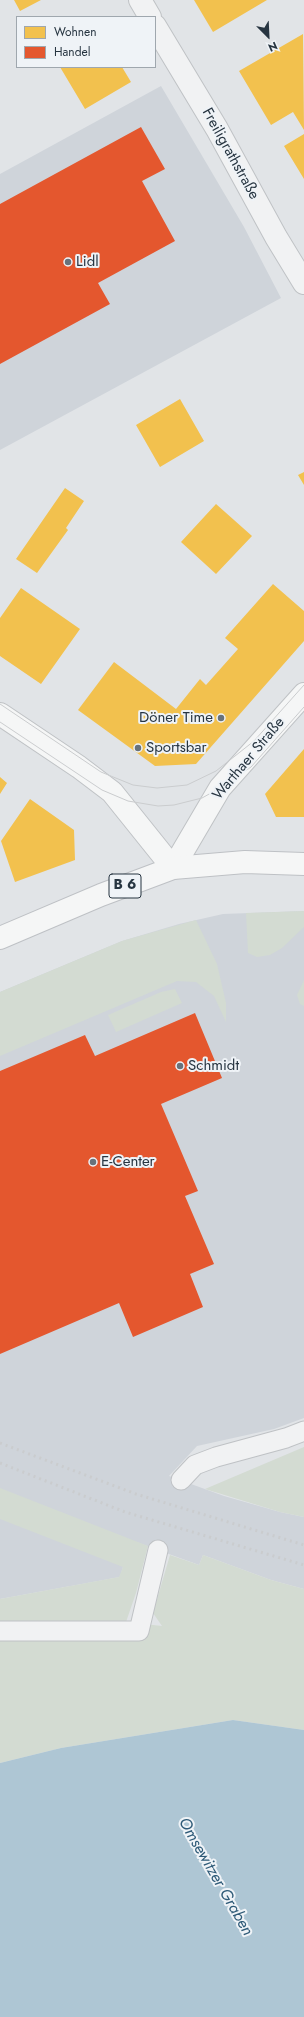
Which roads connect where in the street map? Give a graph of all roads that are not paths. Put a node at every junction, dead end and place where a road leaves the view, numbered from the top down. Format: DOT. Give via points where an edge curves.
graph roads {
  1 [pos="140,0"];
  2 [pos="149,16"];
  3 [pos="156,28"];
  4 [pos="304,283"];
  5 [pos="304,694"];
  6 [pos="0,714"];
  7 [pos="304,864"];
  8 [pos="173,868"];
  9 [pos="0,938"];
  10 [pos="304,1431"];
  11 [pos="181,1480"];
  12 [pos="158,1550"];
  13 [pos="0,1631"];
  1 -- 2 [label="street"];
  3 -- 4 [label="street, Freiligrathstraße"];
  5 -- 8 [label="main road, Warthaer Straße" via="220,788"];
  6 -- 8 [label="main road" via="112,792"];
  7 -- 8 [label="main road, B 6" via="245,862"];
  8 -- 9 [label="main road, B 6"];
  10 -- 11 [label="lane" via="195,1465"];
  12 -- 13 [label="lane" via="139,1631"];
}
